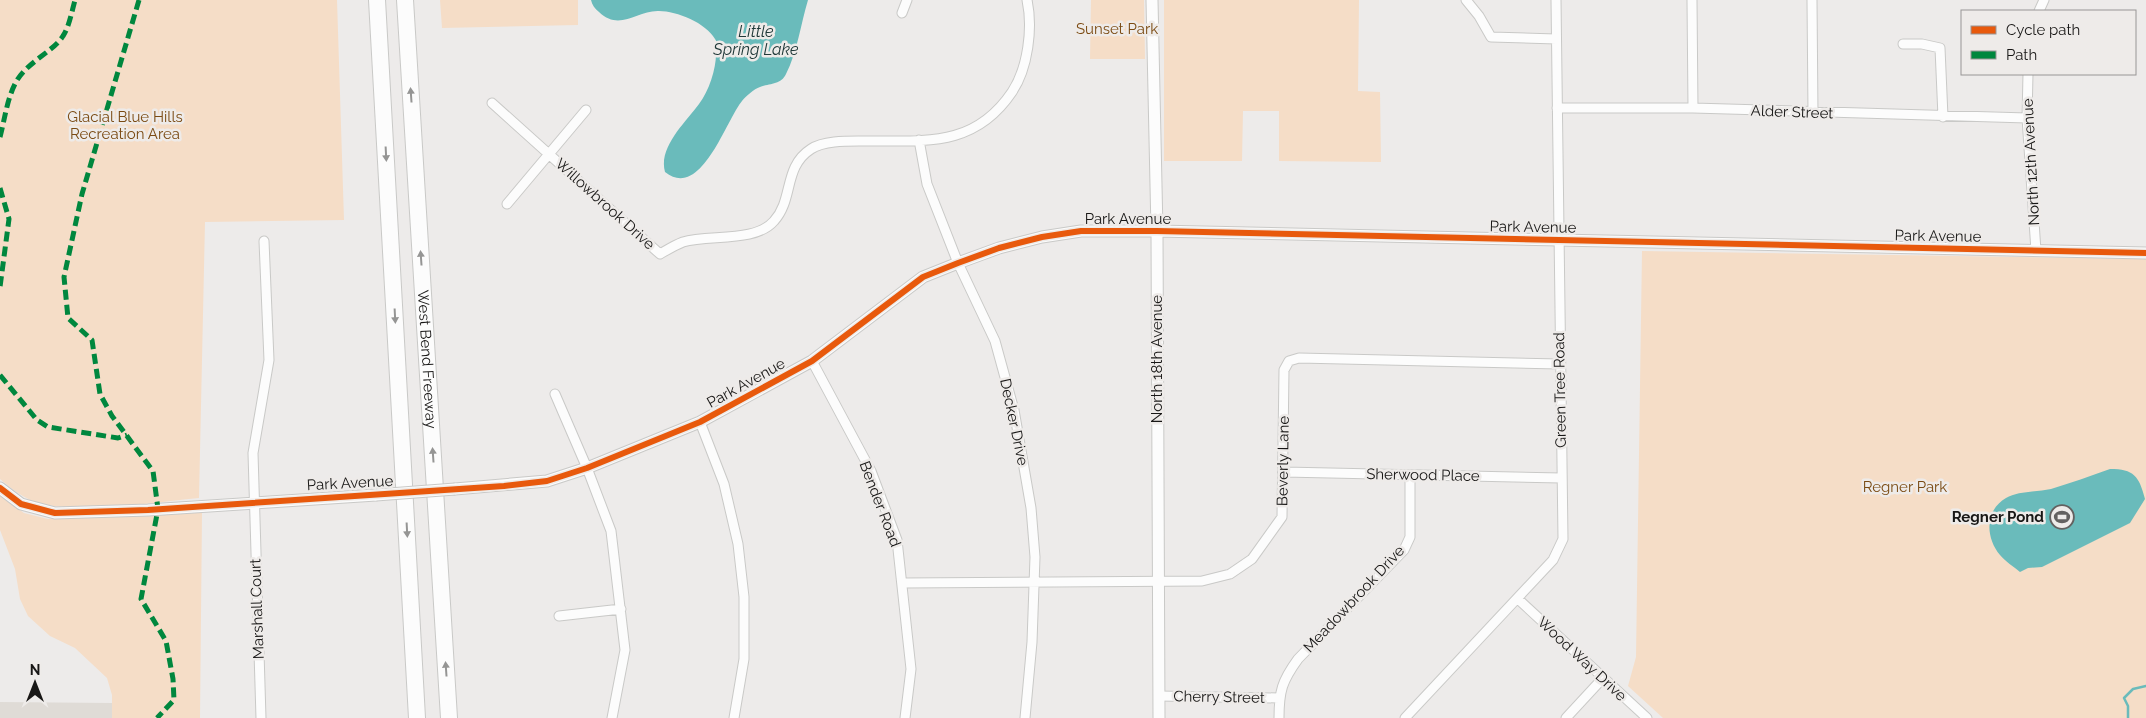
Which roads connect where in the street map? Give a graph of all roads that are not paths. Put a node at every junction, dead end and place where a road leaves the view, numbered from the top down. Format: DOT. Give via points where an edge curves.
graph roads {
  1 [pos="377,0"];
  2 [pos="405,0"];
  3 [pos="907,0"];
  4 [pos="1028,0"];
  5 [pos="1152,0"];
  6 [pos="1466,0"];
  7 [pos="1556,0"];
  8 [pos="1692,0"];
  9 [pos="1812,0"];
  10 [pos="902,13"];
  11 [pos="1556,39"];
  12 [pos="1904,44"];
  13 [pos="2028,75"];
  14 [pos="492,103"];
  15 [pos="1557,108"];
  16 [pos="1693,108"];
  17 [pos="586,110"];
  18 [pos="1813,113"];
  19 [pos="1943,117"];
  20 [pos="2027,118"];
  21 [pos="919,140"];
  22 [pos="550,154"];
  23 [pos="507,204"];
  24 [pos="1158,231"];
  25 [pos="1559,240"];
  26 [pos="264,241"];
  27 [pos="2036,251"];
  28 [pos="2146,253"];
  29 [pos="958,263"];
  30 [pos="812,361"];
  31 [pos="1560,364"];
  32 [pos="555,394"];
  33 [pos="700,422"];
  34 [pos="587,468"];
  35 [pos="1284,472"];
  36 [pos="1410,475"];
  37 [pos="1562,478"];
  38 [pos="0,488"];
  39 [pos="254,501"];
  40 [pos="1158,581"];
  41 [pos="903,583"];
  42 [pos="1034,583"];
  43 [pos="1518,599"];
  44 [pos="622,609"];
  45 [pos="559,616"];
  46 [pos="1604,678"];
  47 [pos="1159,696"];
  48 [pos="1279,698"];
  49 [pos="449,715"];
  50 [pos="261,718"];
  51 [pos="417,718"];
  52 [pos="612,718"];
  53 [pos="734,718"];
  54 [pos="905,718"];
  55 [pos="1025,718"];
  56 [pos="1159,718"];
  57 [pos="1279,718"];
  58 [pos="1405,718"];
  59 [pos="1566,718"];
  60 [pos="1646,718"];
  1 -- 51 [label="highway, West Bend Freeway, one-way"];
  49 -- 2 [label="highway, West Bend Freeway, one-way"];
  3 -- 10 [label="street"];
  4 -- 21 [label="street" via="1026,57 1018,83 1002,107 977,128 950,138"];
  5 -- 24 [label="street, North 18th Avenue"];
  6 -- 11 [label="street" via="1490,37"];
  7 -- 11 [label="street, Green Tree Road"];
  8 -- 16 [label="street"];
  9 -- 18 [label="street"];
  11 -- 15 [label="street, Green Tree Road"];
  12 -- 19 [label="street" via="1940,48"];
  13 -- 20 [label="street, North 12th Avenue"];
  14 -- 22 [label="street, Willowbrook Drive"];
  15 -- 16 [label="street, Alder Street"];
  15 -- 25 [label="street, Green Tree Road"];
  16 -- 18 [label="street, Alder Street"];
  17 -- 22 [label="street, Willowbrook Drive"];
  18 -- 19 [label="street, Alder Street"];
  19 -- 20 [label="street, Alder Street"];
  20 -- 27 [label="street, North 12th Avenue"];
  21 -- 22 [label="street, Willowbrook Drive" via="842,141 811,148 793,167 785,203 774,222 752,234 684,242 660,254"];
  21 -- 29 [label="street, Decker Drive" via="927,184"];
  22 -- 23 [label="street, Willowbrook Drive"];
  24 -- 25 [label="street, Park Avenue"];
  24 -- 29 [label="street, Park Avenue" via="1042,236"];
  24 -- 40 [label="street, North 18th Avenue"];
  25 -- 27 [label="street, Park Avenue"];
  25 -- 31 [label="street, Green Tree Road"];
  26 -- 39 [label="street, Marshall Court" via="270,360 253,454"];
  27 -- 28 [label="street, Park Avenue"];
  29 -- 30 [label="street, Park Avenue" via="923,277"];
  29 -- 42 [label="street, Decker Drive" via="995,341 1014,410 1031,508"];
  30 -- 33 [label="street, Park Avenue"];
  30 -- 41 [label="street, Bender Road" via="871,471 897,540"];
  31 -- 35 [label="street, Beverly Lane" via="1300,358 1289,361 1284,370"];
  31 -- 37 [label="street, Green Tree Road"];
  32 -- 34 [label="street"];
  33 -- 34 [label="street, Park Avenue"];
  33 -- 53 [label="street" via="724,484 738,544 744,597 744,659"];
  34 -- 39 [label="street, Park Avenue, bridge" via="547,481"];
  34 -- 44 [label="street" via="611,532"];
  35 -- 36 [label="street, Sherwood Place"];
  35 -- 40 [label="street, Beverly Lane" via="1282,517 1252,559 1230,574 1202,581"];
  36 -- 37 [label="street, Sherwood Place"];
  36 -- 48 [label="street, Meadowbrook Drive" via="1410,537 1404,550 1298,659 1284,678"];
  37 -- 43 [label="street, Green Tree Road" via="1564,539 1553,560"];
  38 -- 39 [label="street, Park Avenue" via="21,504 55,513 148,510"];
  39 -- 50 [label="street, Marshall Court"];
  40 -- 42 [label="street, Beverly Lane"];
  40 -- 47 [label="street, North 18th Avenue"];
  41 -- 42 [label="street, Beverly Lane"];
  41 -- 54 [label="street, Bender Road" via="911,669"];
  42 -- 55 [label="street, Decker Drive"];
  43 -- 46 [label="street, Wood Way Drive"];
  43 -- 58 [label="street, Green Tree Road"];
  44 -- 45 [label="street"];
  44 -- 52 [label="street" via="625,650"];
  46 -- 59 [label="street"];
  46 -- 60 [label="street, Wood Way Drive"];
  47 -- 48 [label="street, Cherry Street"];
  47 -- 56 [label="street, North 18th Avenue"];
  48 -- 57 [label="street, Meadowbrook Drive"];
}
